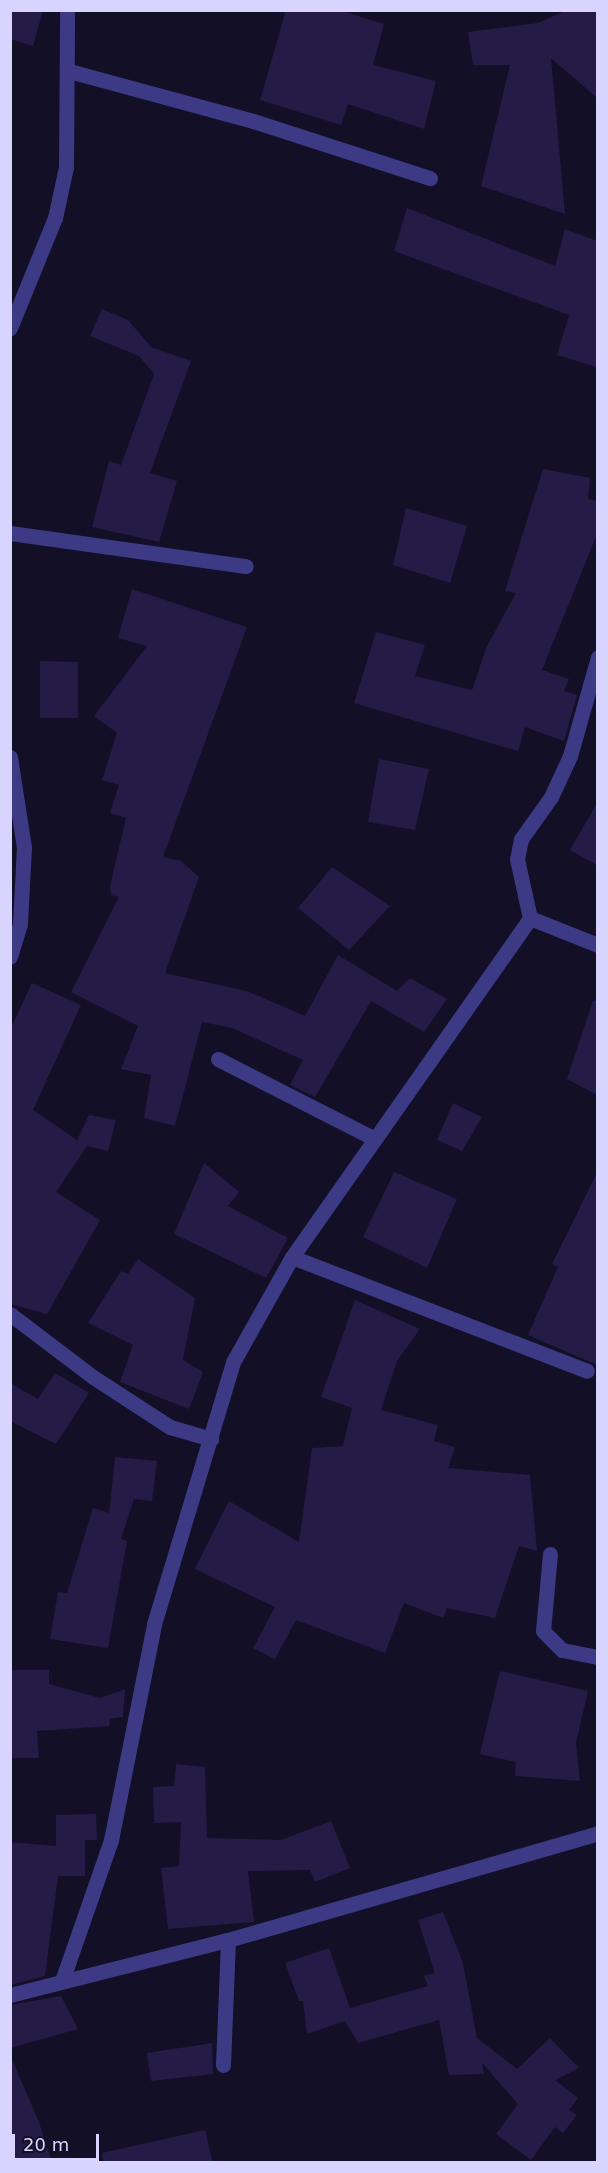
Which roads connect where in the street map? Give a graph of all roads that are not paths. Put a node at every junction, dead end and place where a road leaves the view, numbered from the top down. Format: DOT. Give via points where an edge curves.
graph roads {
  1 [pos="67,10"];
  2 [pos="69,71"];
  3 [pos="430,178"];
  4 [pos="10,328"];
  5 [pos="10,533"];
  6 [pos="246,566"];
  7 [pos="597,657"];
  8 [pos="10,757"];
  9 [pos="16,893"];
  10 [pos="530,918"];
  11 [pos="597,945"];
  12 [pos="10,957"];
  13 [pos="218,1059"];
  14 [pos="375,1139"];
  15 [pos="292,1257"];
  16 [pos="10,1314"];
  17 [pos="587,1371"];
  18 [pos="211,1439"];
  19 [pos="550,1554"];
  20 [pos="597,1657"];
  21 [pos="597,1833"];
  22 [pos="228,1940"];
  23 [pos="63,1978"];
  24 [pos="10,1995"];
  25 [pos="223,2065"];
  1 -- 2 [label="street"];
  2 -- 3 [label="street" via="242,118"];
  2 -- 4 [label="street" via="66,168 55,218"];
  5 -- 6 [label="street"];
  7 -- 10 [label="street" via="570,756 551,798 521,839 518,878"];
  8 -- 9 [label="street" via="24,847"];
  9 -- 12 [label="street"];
  10 -- 11 [label="street"];
  10 -- 14 [label="street"];
  13 -- 14 [label="street"];
  14 -- 15 [label="street"];
  15 -- 17 [label="street"];
  15 -- 18 [label="street" via="233,1362"];
  16 -- 18 [label="street" via="93,1377 170,1427"];
  18 -- 23 [label="street" via="154,1624 111,1840"];
  19 -- 20 [label="street" via="543,1631 562,1650"];
  21 -- 22 [label="street"];
  22 -- 23 [label="street"];
  22 -- 25 [label="street"];
  23 -- 24 [label="street"];
}
